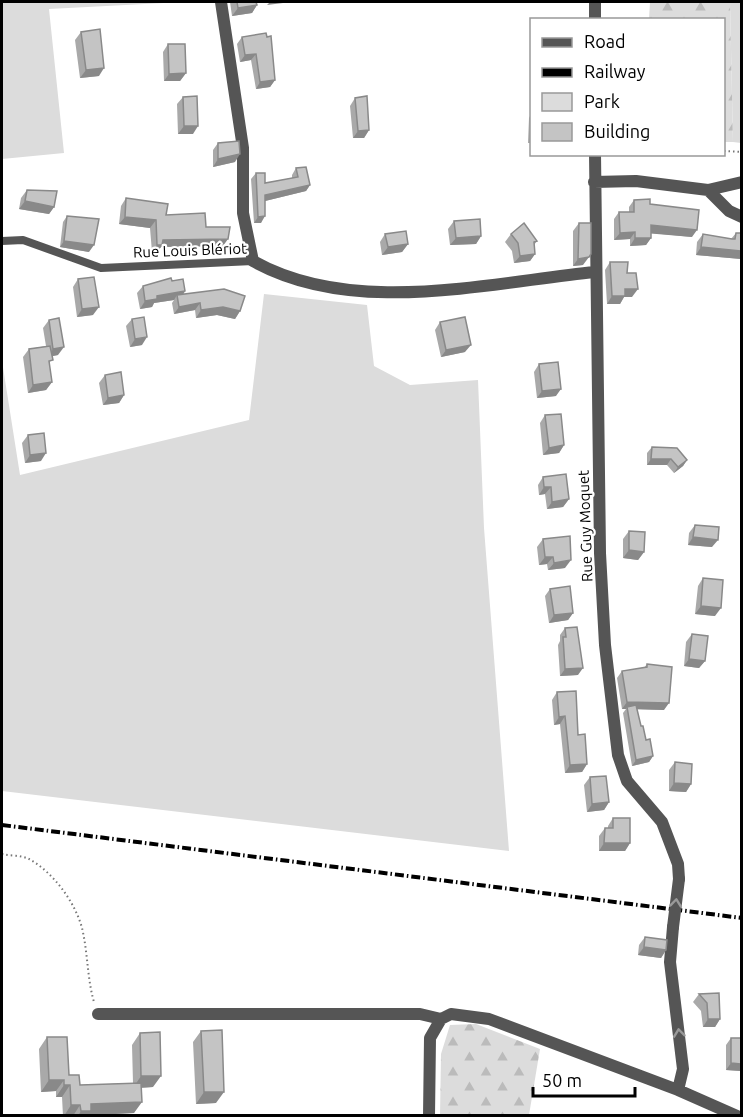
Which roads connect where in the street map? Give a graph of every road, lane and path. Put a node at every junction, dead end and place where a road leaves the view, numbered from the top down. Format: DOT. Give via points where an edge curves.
graph roads {
  1 [pos="220,2"];
  2 [pos="595,2"];
  3 [pos="595,18"];
  4 [pos="725,151"];
  5 [pos="741,152"];
  6 [pos="595,156"];
  7 [pos="594,182"];
  8 [pos="741,182"];
  9 [pos="708,190"];
  10 [pos="741,217"];
  11 [pos="2,242"];
  12 [pos="253,261"];
  13 [pos="595,272"];
  14 [pos="2,854"];
  15 [pos="98,1014"];
  16 [pos="441,1019"];
  17 [pos="678,1090"];
  18 [pos="429,1116"];
  19 [pos="737,1116"];
  1 -- 12 [label="street" via="243,148 243,213"];
  2 -- 3 [label="street"];
  4 -- 5 [label="path"];
  6 -- 7 [label="street, Rue Guy Moquet"];
  7 -- 9 [label="street" via="636,181"];
  7 -- 13 [label="street, Rue Guy Moquet"];
  8 -- 9 [label="street"];
  9 -- 10 [label="street"];
  11 -- 12 [label="lane, Rue Louis Blériot" via="23,240 101,268"];
  12 -- 13 [label="street, Rue Louis Blériot" via="275,274 335,290 427,291"];
  17 -- 13 [label="street, Rue Guy Moquet, one-way, bridge" via="683,1070 670,962 678,864 662,822 627,781 618,754 605,645"];
  14 -- 15 [label="path" via="27,858 51,874 68,899 82,927 88,980"];
  15 -- 16 [label="street" via="420,1014"];
  16 -- 17 [label="street" via="451,1014 489,1019"];
  16 -- 18 [label="street" via="430,1038"];
  17 -- 19 [label="street"];
}
